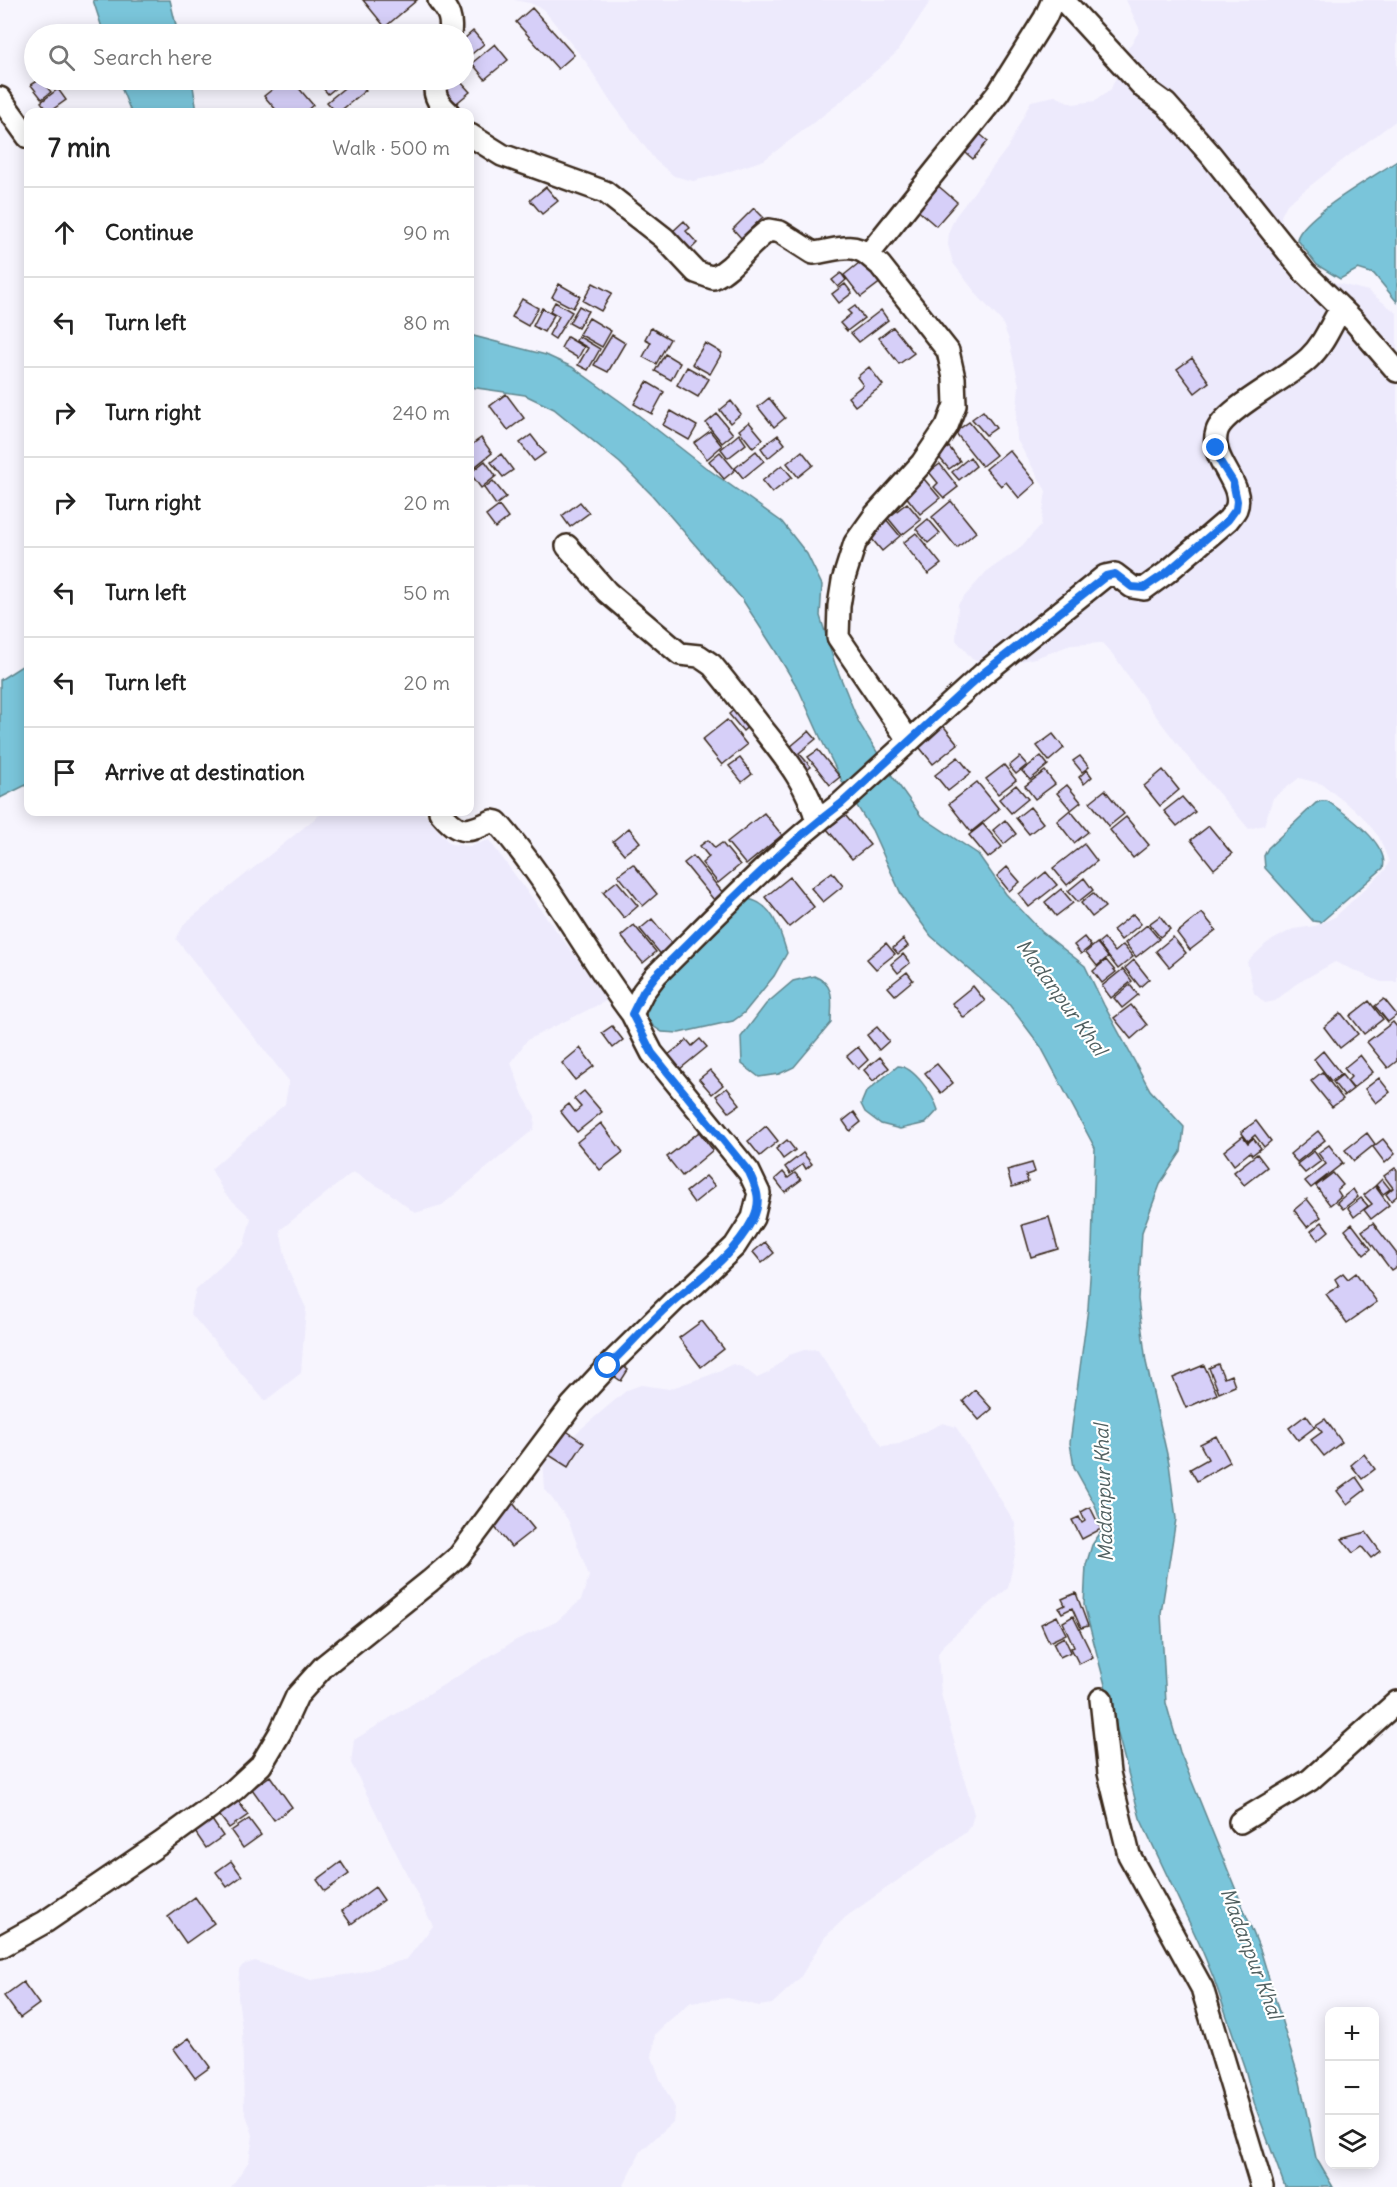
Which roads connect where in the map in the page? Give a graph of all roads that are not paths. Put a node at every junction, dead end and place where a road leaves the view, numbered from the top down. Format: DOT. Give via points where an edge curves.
graph roads {
  1 [pos="439,0"];
  2 [pos="1053,0"];
  3 [pos="1063,0"];
  4 [pos="451,24"];
  5 [pos="435,90"];
  6 [pos="0,98"];
  7 [pos="444,108"];
  8 [pos="24,131"];
  9 [pos="474,138"];
  10 [pos="868,255"];
  11 [pos="1341,308"];
  12 [pos="1397,371"];
  13 [pos="567,546"];
  14 [pos="909,741"];
  15 [pos="444,816"];
  16 [pos="817,822"];
  17 [pos="632,1014"];
  18 [pos="1101,1699"];
  19 [pos="1397,1702"];
  20 [pos="1240,1822"];
  21 [pos="0,1947"];
  22 [pos="1262,2187"];
  1 -- 4 [label="street" via="448,10"];
  2 -- 10 [label="street" via="998,93"];
  3 -- 11 [label="street" via="1211,154 1305,273"];
  5 -- 7 [label="street"];
  6 -- 8 [label="street"];
  9 -- 10 [label="street" via="502,156 605,192 664,238 696,272 713,278 727,271 769,230 780,232 813,253 846,247"];
  10 -- 14 [label="street" via="948,351 954,378 955,405 947,426 922,463 855,543 838,606 838,637"];
  11 -- 12 [label="street"];
  11 -- 14 [label="street" via="1319,348 1307,360 1241,406 1217,430 1216,448 1233,482 1237,501 1228,520 1144,588 1132,587 1115,574 1106,576 982,674"];
  13 -- 16 [label="street" via="607,592 680,654 699,656 712,665 803,784"];
  14 -- 16 [label="street"];
  15 -- 17 [label="street" via="457,829 467,831 497,822"];
  16 -- 17 [label="street" via="656,975"];
  17 -- 21 [label="street" via="652,1053 749,1172 759,1193 753,1218 735,1246 676,1299 572,1405 459,1556 317,1674 297,1696 261,1765 234,1790 146,1854 45,1922"];
  18 -- 22 [label="street" via="1109,1773 1129,1855 1202,1988"];
  19 -- 20 [label="street" via="1310,1780"];
}
